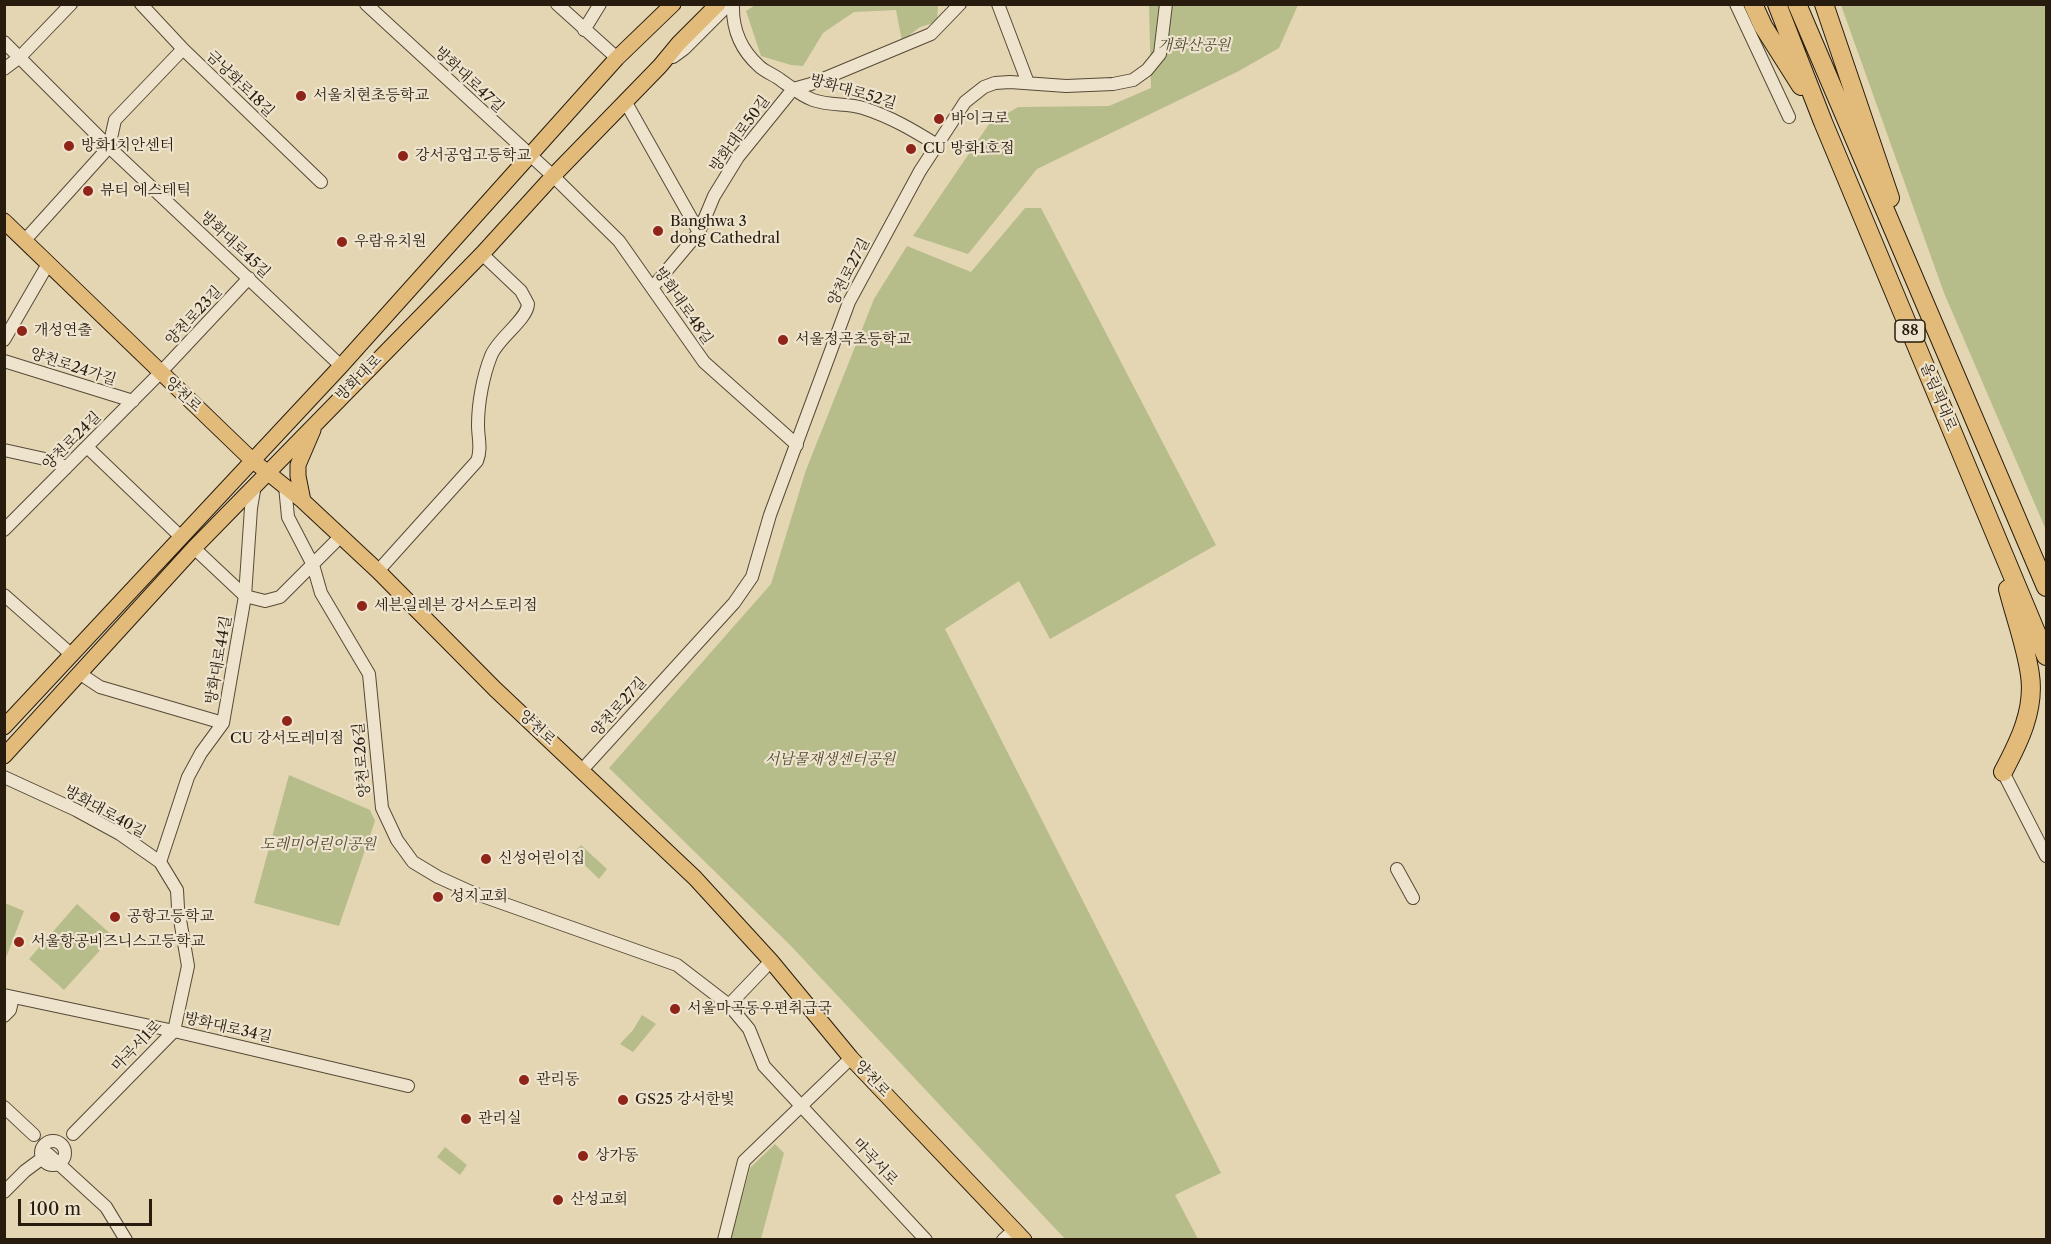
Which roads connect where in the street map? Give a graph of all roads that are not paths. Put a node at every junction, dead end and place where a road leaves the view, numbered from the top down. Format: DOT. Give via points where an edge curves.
graph roads {
  1 [pos="71,4"];
  2 [pos="141,4"];
  3 [pos="366,4"];
  4 [pos="557,4"];
  5 [pos="600,4"];
  6 [pos="663,4"];
  7 [pos="673,4"];
  8 [pos="718,4"];
  9 [pos="731,4"];
  10 [pos="960,4"];
  11 [pos="998,4"];
  12 [pos="1736,4"];
  13 [pos="1753,4"];
  14 [pos="1777,4"];
  15 [pos="1797,4"];
  16 [pos="1824,4"];
  17 [pos="1164,5"];
  18 [pos="584,30"];
  19 [pos="4,42"];
  20 [pos="631,44"];
  21 [pos="183,49"];
  22 [pos="20,57"];
  23 [pos="617,58"];
  24 [pos="660,66"];
  25 [pos="4,69"];
  26 [pos="1028,83"];
  27 [pos="793,89"];
  28 [pos="625,101"];
  29 [pos="1789,117"];
  30 [pos="1824,122"];
  31 [pos="937,145"];
  32 [pos="109,147"];
  33 [pos="529,156"];
  34 [pos="553,176"];
  35 [pos="321,182"];
  36 [pos="4,221"];
  37 [pos="699,232"];
  38 [pos="25,240"];
  39 [pos="482,254"];
  40 [pos="48,264"];
  41 [pos="1913,274"];
  42 [pos="249,278"];
  43 [pos="652,288"];
  44 [pos="4,340"];
  45 [pos="4,361"];
  46 [pos="341,366"];
  47 [pos="160,374"];
  48 [pos="133,401"];
  49 [pos="317,422"];
  50 [pos="797,446"];
  51 [pos="87,447"];
  52 [pos="4,450"];
  53 [pos="252,460"];
  54 [pos="66,468"];
  55 [pos="267,473"];
  56 [pos="255,485"];
  57 [pos="285,486"];
  58 [pos="303,501"];
  59 [pos="4,530"];
  60 [pos="1994,532"];
  61 [pos="341,536"];
  62 [pos="181,537"];
  63 [pos="194,548"];
  64 [pos="313,565"];
  65 [pos="378,571"];
  66 [pos="2046,586"];
  67 [pos="4,595"];
  68 [pos="245,596"];
  69 [pos="72,655"];
  70 [pos="2046,656"];
  71 [pos="79,673"];
  72 [pos="223,723"];
  73 [pos="4,727"];
  74 [pos="4,756"];
  75 [pos="582,770"];
  76 [pos="2003,772"];
  77 [pos="4,777"];
  78 [pos="2046,856"];
  79 [pos="160,862"];
  80 [pos="1397,869"];
  81 [pos="177,890"];
  82 [pos="1413,898"];
  83 [pos="771,961"];
  84 [pos="9,996"];
  85 [pos="729,1005"];
  86 [pos="4,1016"];
  87 [pos="174,1031"];
  88 [pos="851,1058"];
  89 [pos="408,1086"];
  90 [pos="802,1106"];
  91 [pos="4,1107"];
  92 [pos="73,1134"];
  93 [pos="34,1135"];
  94 [pos="4,1192"];
  95 [pos="1014,1236"];
  96 [pos="126,1239"];
  97 [pos="723,1239"];
  98 [pos="926,1239"];
  1 -- 22 [label="street"];
  2 -- 21 [label="street, 금낭화로18길"];
  3 -- 33 [label="street, 방화대로47길"];
  4 -- 18 [label="street"];
  5 -- 18 [label="street"];
  6 -- 20 [label="street"];
  7 -- 20 [label="main road, 방화대로"];
  8 -- 24 [label="main road, 방화대로"];
  9 -- 24 [label="street"];
  9 -- 27 [label="street, 방화대로52길" via="739,41 759,66"];
  10 -- 27 [label="street" via="931,34"];
  11 -- 26 [label="street"];
  12 -- 29 [label="street"];
  13 -- 30 [label="highway"];
  14 -- 30 [label="highway, 올림픽대로 / 88"];
  15 -- 41 [label="highway, 올림픽대로 / 88"];
  16 -- 41 [label="highway"];
  17 -- 26 [label="street, 양천로27길" via="1160,54 1133,80 1066,86"];
  18 -- 23 [label="street"];
  19 -- 22 [label="street, 방화대로45길"];
  20 -- 23 [label="main road, 방화대로"];
  21 -- 32 [label="street" via="115,120"];
  21 -- 35 [label="street, 금낭화로18길"];
  22 -- 25 [label="street"];
  22 -- 32 [label="street, 방화대로45길"];
  23 -- 33 [label="main road, 방화대로"];
  24 -- 28 [label="main road, 방화대로"];
  26 -- 31 [label="street, 양천로27길" via="984,87 965,102"];
  27 -- 31 [label="street, 방화대로52길" via="825,103 881,114"];
  27 -- 37 [label="street, 방화대로50길" via="738,157 714,196"];
  28 -- 34 [label="main road, 방화대로"];
  28 -- 37 [label="street"];
  30 -- 60 [label="highway, 올림픽대로 / 88"];
  31 -- 50 [label="street, 양천로27길" via="849,302"];
  32 -- 38 [label="street"];
  32 -- 42 [label="street, 방화대로45길"];
  33 -- 34 [label="street, 방화대로47길"];
  33 -- 46 [label="main road, 방화대로"];
  34 -- 39 [label="main road, 방화대로"];
  34 -- 43 [label="street, 방화대로48길" via="619,241"];
  36 -- 38 [label="main road, 양천로"];
  37 -- 43 [label="street, 방화대로50길"];
  38 -- 40 [label="main road, 양천로"];
  39 -- 49 [label="main road, 방화대로"];
  39 -- 65 [label="street" via="521,291 528,304 494,348 489,361 479,410 480,454"];
  40 -- 44 [label="street"];
  40 -- 47 [label="main road, 양천로"];
  41 -- 66 [label="highway, 올림픽대로 / 88"];
  42 -- 46 [label="street, 방화대로45길"];
  42 -- 47 [label="street, 양천로23길"];
  43 -- 50 [label="street, 방화대로48길" via="704,362"];
  45 -- 48 [label="street, 양천로24가길"];
  46 -- 53 [label="main road, 방화대로"];
  47 -- 48 [label="street, 양천로24길"];
  47 -- 53 [label="main road, 양천로"];
  48 -- 51 [label="street, 양천로24길"];
  49 -- 55 [label="main road, 방화대로"];
  49 -- 58 [label="main road" via="298,465"];
  50 -- 75 [label="street, 양천로27길" via="752,577 734,603"];
  51 -- 54 [label="street, 양천로24길"];
  51 -- 62 [label="street"];
  52 -- 54 [label="street" via="54,461"];
  53 -- 55 [label="main road, 양천로"];
  53 -- 62 [label="main road, 방화대로"];
  54 -- 59 [label="street, 양천로24길"];
  55 -- 56 [label="main road, 방화대로"];
  55 -- 57 [label="main road, 양천로"];
  56 -- 63 [label="main road, 방화대로"];
  56 -- 68 [label="street, 방화대로44길"];
  57 -- 58 [label="main road, 양천로"];
  57 -- 64 [label="street, 양천로26길" via="288,517"];
  58 -- 61 [label="main road, 양천로"];
  60 -- 70 [label="highway, 올림픽대로 / 88"];
  60 -- 76 [label="highway" via="2030,676 2030,703 2021,738"];
  61 -- 64 [label="street"];
  61 -- 65 [label="main road, 양천로"];
  62 -- 69 [label="main road, 방화대로"];
  63 -- 68 [label="street"];
  63 -- 71 [label="main road, 방화대로"];
  64 -- 68 [label="street" via="280,597 265,601"];
  64 -- 85 [label="street, 양천로26길" via="321,593 369,674 382,808 396,840 413,862 471,891 677,965"];
  65 -- 75 [label="main road, 양천로"];
  67 -- 69 [label="street"];
  68 -- 72 [label="street, 방화대로44길"];
  69 -- 73 [label="main road, 방화대로"];
  71 -- 72 [label="street" via="99,687"];
  71 -- 74 [label="main road, 방화대로"];
  72 -- 79 [label="street, 방화대로44길" via="188,777"];
  75 -- 83 [label="main road, 양천로" via="695,878"];
  76 -- 78 [label="street"];
  77 -- 79 [label="street, 방화대로40길" via="76,810"];
  79 -- 81 [label="street, 방화대로40길"];
  80 -- 82 [label="street"];
  81 -- 87 [label="street, 마곡서1로" via="188,966"];
  83 -- 85 [label="street"];
  83 -- 88 [label="main road, 양천로"];
  84 -- 86 [label="street" via="10,1010"];
  84 -- 87 [label="street, 방화대로34길"];
  85 -- 90 [label="street, 마곡서로" via="749,1029 764,1066"];
  87 -- 89 [label="street, 방화대로34길"];
  87 -- 92 [label="street, 마곡서1로"];
  88 -- 90 [label="street"];
  88 -- 95 [label="main road, 양천로"];
  90 -- 97 [label="street" via="744,1161"];
  90 -- 98 [label="street, 마곡서로"];
  91 -- 93 [label="street"];
  94 -- 96 [label="street" via="45,1149 105,1207"];
}
